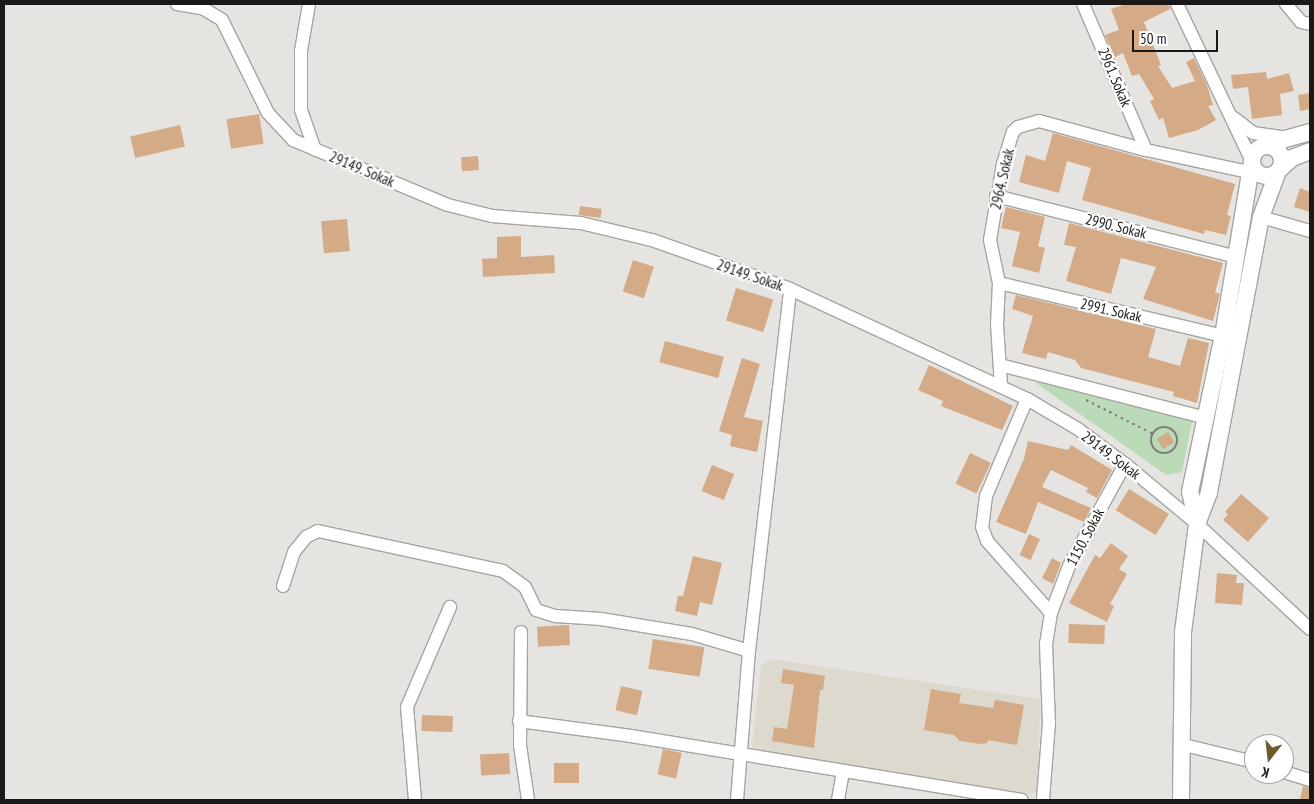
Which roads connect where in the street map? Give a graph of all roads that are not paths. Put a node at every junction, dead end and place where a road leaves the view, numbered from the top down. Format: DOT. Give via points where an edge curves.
graph roads {
  1 [pos="177,4"];
  2 [pos="310,4"];
  3 [pos="1083,4"];
  4 [pos="1178,4"];
  5 [pos="1286,4"];
  6 [pos="1310,24"];
  7 [pos="1232,117"];
  8 [pos="1310,132"];
  9 [pos="1253,133"];
  10 [pos="1286,137"];
  11 [pos="1264,146"];
  12 [pos="315,150"];
  13 [pos="1146,150"];
  14 [pos="1310,151"];
  15 [pos="1261,170"];
  16 [pos="996,196"];
  17 [pos="1262,217"];
  18 [pos="1310,231"];
  19 [pos="1237,256"];
  20 [pos="999,284"];
  21 [pos="790,289"];
  22 [pos="1223,336"];
  23 [pos="1000,365"];
  24 [pos="1001,386"];
  25 [pos="1027,399"];
  26 [pos="1206,418"];
  27 [pos="1125,464"];
  28 [pos="1197,524"];
  29 [pos="283,586"];
  30 [pos="450,607"];
  31 [pos="1051,613"];
  32 [pos="1310,629"];
  33 [pos="521,632"];
  34 [pos="749,651"];
  35 [pos="519,720"];
  36 [pos="1180,744"];
  37 [pos="742,754"];
  38 [pos="1244,760"];
  39 [pos="843,773"];
  40 [pos="1294,775"];
  41 [pos="1310,780"];
  42 [pos="415,800"];
  43 [pos="528,800"];
  44 [pos="737,800"];
  45 [pos="838,800"];
  46 [pos="1022,800"];
  47 [pos="1043,800"];
  48 [pos="1181,800"];
  1 -- 12 [label="street, 29149. Sokak" via="204,10 222,20 268,114 284,133"];
  2 -- 12 [label="street" via="301,51 301,110"];
  3 -- 13 [label="street, 2961. Sokak"];
  4 -- 7 [label="street"];
  5 -- 6 [label="street" via="1301,22"];
  7 -- 9 [label="street"];
  7 -- 15 [label="street"];
  8 -- 10 [label="main road"];
  9 -- 10 [label="street"];
  9 -- 11 [label="street"];
  10 -- 11 [label="main road"];
  11 -- 15 [label="main road" via="1256,151"];
  11 -- 15 [label="main road" via="1275,147 1281,153 1282,164"];
  12 -- 21 [label="street, 29149. Sokak" via="448,204 492,216 558,220 634,234"];
  13 -- 15 [label="street, 2964. Sokak"];
  13 -- 16 [label="street, 2964. Sokak" via="1032,122 1013,132"];
  14 -- 15 [label="main road"];
  15 -- 17 [label="main road"];
  15 -- 19 [label="main road"];
  16 -- 19 [label="street, 2990. Sokak"];
  16 -- 20 [label="street, 2964. Sokak" via="990,240"];
  17 -- 18 [label="street"];
  17 -- 28 [label="main road" via="1209,492"];
  19 -- 22 [label="main road"];
  20 -- 22 [label="street, 2991. Sokak"];
  20 -- 23 [label="street, 2964. Sokak"];
  21 -- 24 [label="street, 29149. Sokak"];
  21 -- 34 [label="street"];
  22 -- 26 [label="main road"];
  23 -- 24 [label="street, 2964. Sokak"];
  23 -- 26 [label="street"];
  24 -- 25 [label="street, 29149. Sokak"];
  25 -- 27 [label="street, 29149. Sokak" via="1078,429"];
  25 -- 31 [label="street" via="986,496 982,527 987,541"];
  26 -- 28 [label="main road" via="1190,492"];
  27 -- 28 [label="street, 29149. Sokak"];
  27 -- 31 [label="street, 1150. Sokak" via="1069,566"];
  28 -- 32 [label="street, 29149. Sokak"];
  28 -- 36 [label="main road" via="1182,632"];
  29 -- 34 [label="street" via="294,552 306,537 318,532 503,571 525,588 536,610 556,616 601,619 692,634"];
  30 -- 42 [label="street" via="407,707"];
  31 -- 47 [label="street, 1150. Sokak" via="1046,643 1049,723"];
  33 -- 35 [label="street"];
  34 -- 37 [label="street"];
  35 -- 37 [label="street"];
  35 -- 43 [label="street"];
  36 -- 38 [label="street"];
  36 -- 48 [label="main road"];
  37 -- 39 [label="street"];
  37 -- 44 [label="street"];
  39 -- 45 [label="street"];
  39 -- 46 [label="street"];
  40 -- 41 [label="street"];
}
